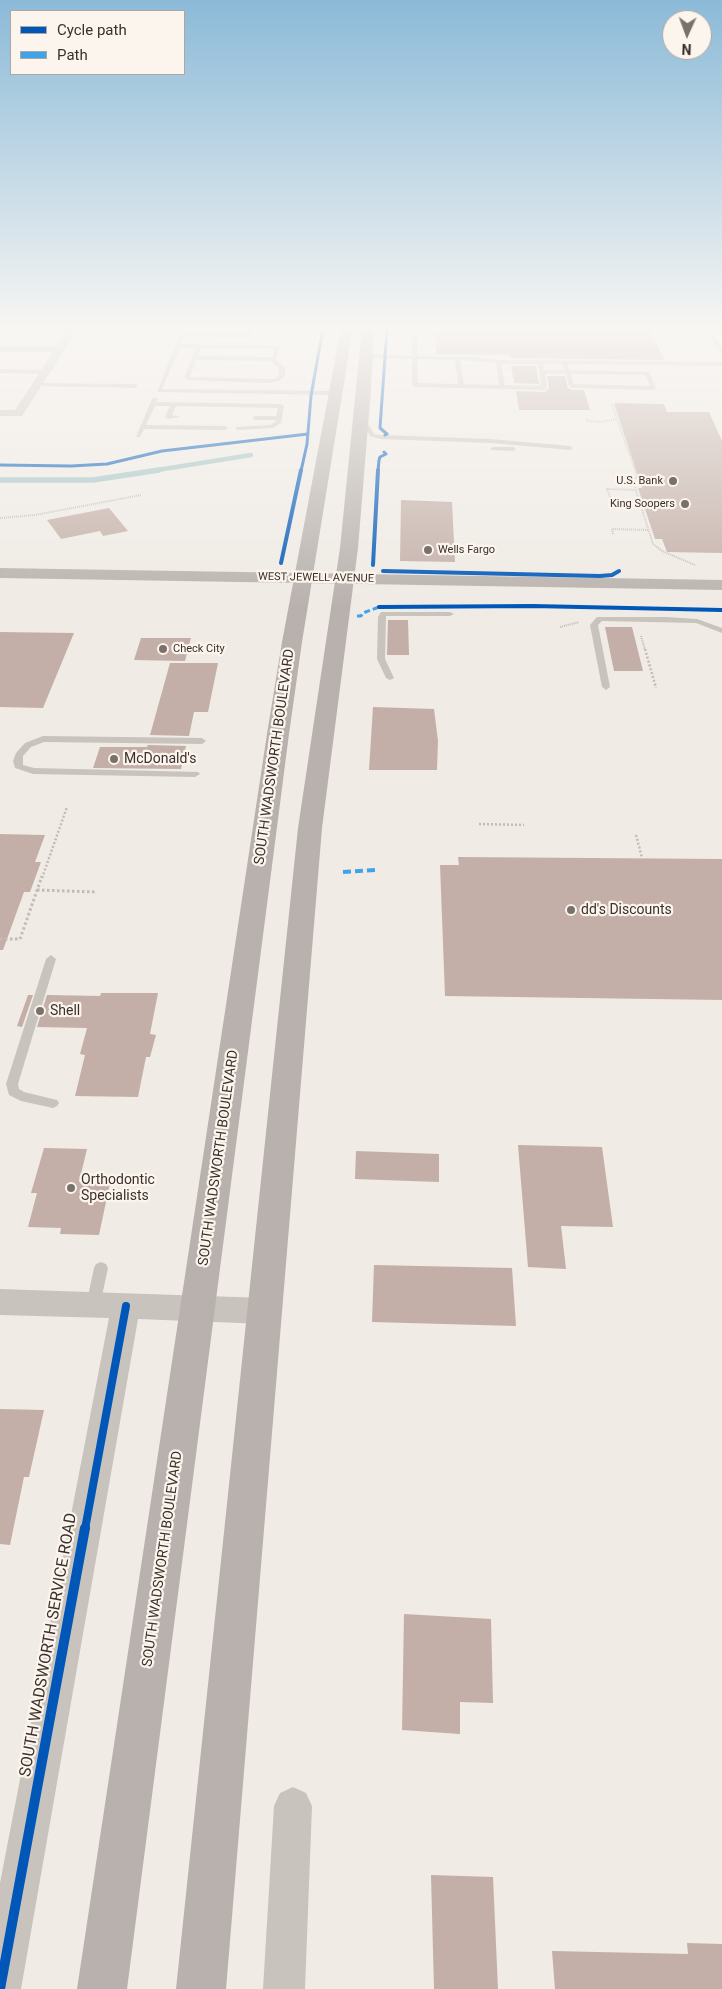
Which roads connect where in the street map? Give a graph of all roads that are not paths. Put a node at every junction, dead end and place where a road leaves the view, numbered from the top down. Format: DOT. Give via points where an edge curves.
graph roads {
  1 [pos="145,421"];
  2 [pos="278,421"];
  3 [pos="333,421"];
  4 [pos="361,421"];
  5 [pos="364,421"];
  6 [pos="142,427"];
  7 [pos="225,428"];
  8 [pos="238,428"];
  9 [pos="138,436"];
  10 [pos="493,449"];
  11 [pos="0,573"];
  12 [pos="722,585"];
  13 [pos="316,591"];
  14 [pos="722,603"];
  15 [pos="450,614"];
  16 [pos="722,631"];
  17 [pos="390,678"];
  18 [pos="606,687"];
  19 [pos="202,741"];
  20 [pos="194,774"];
  21 [pos="51,958"];
  22 [pos="53,1103"];
  23 [pos="101,1268"];
  24 [pos="0,1302"];
  25 [pos="109,1306"];
  26 [pos="198,1308"];
  27 [pos="265,1311"];
  28 [pos="293,1806"];
  29 [pos="10,1875"];
  30 [pos="0,1989"];
  31 [pos="102,1989"];
  32 [pos="201,1989"];
  33 [pos="284,1989"];
  1 -- 6 [label="lane"];
  2 -- 8 [label="lane" via="272,427"];
  3 -- 13 [label="main road, SOUTH WADSWORTH BOULEVARD"];
  4 -- 13 [label="main road, SOUTH WADSWORTH BOULEVARD"];
  5 -- 10 [label="lane" via="372,435 380,437 570,448"];
  6 -- 7 [label="lane"];
  6 -- 9 [label="lane"];
  11 -- 13 [label="main road, WEST JEWELL AVENUE"];
  12 -- 13 [label="main road, WEST JEWELL AVENUE"];
  13 -- 14 [label="main road, WEST JEWELL AVENUE"];
  13 -- 26 [label="main road, SOUTH WADSWORTH BOULEVARD" via="278,734"];
  13 -- 27 [label="main road, SOUTH WADSWORTH BOULEVARD" via="310,828"];
  15 -- 17 [label="lane" via="384,614 382,659"];
  16 -- 18 [label="lane" via="697,621 600,618 594,625"];
  19 -- 20 [label="lane" via="53,738 28,745 18,756 18,766 33,771"];
  21 -- 22 [label="lane" via="12,1084 13,1092 21,1096"];
  23 -- 25 [label="lane"];
  24 -- 25 [label="street"];
  25 -- 26 [label="street"];
  25 -- 29 [label="street, SOUTH WADSWORTH SERVICE ROAD"];
  26 -- 27 [label="street"];
  26 -- 31 [label="main road, SOUTH WADSWORTH BOULEVARD"];
  27 -- 32 [label="main road, SOUTH WADSWORTH BOULEVARD"];
  28 -- 33 [label="street"];
  29 -- 30 [label="street, SOUTH WADSWORTH SERVICE ROAD"];
}
